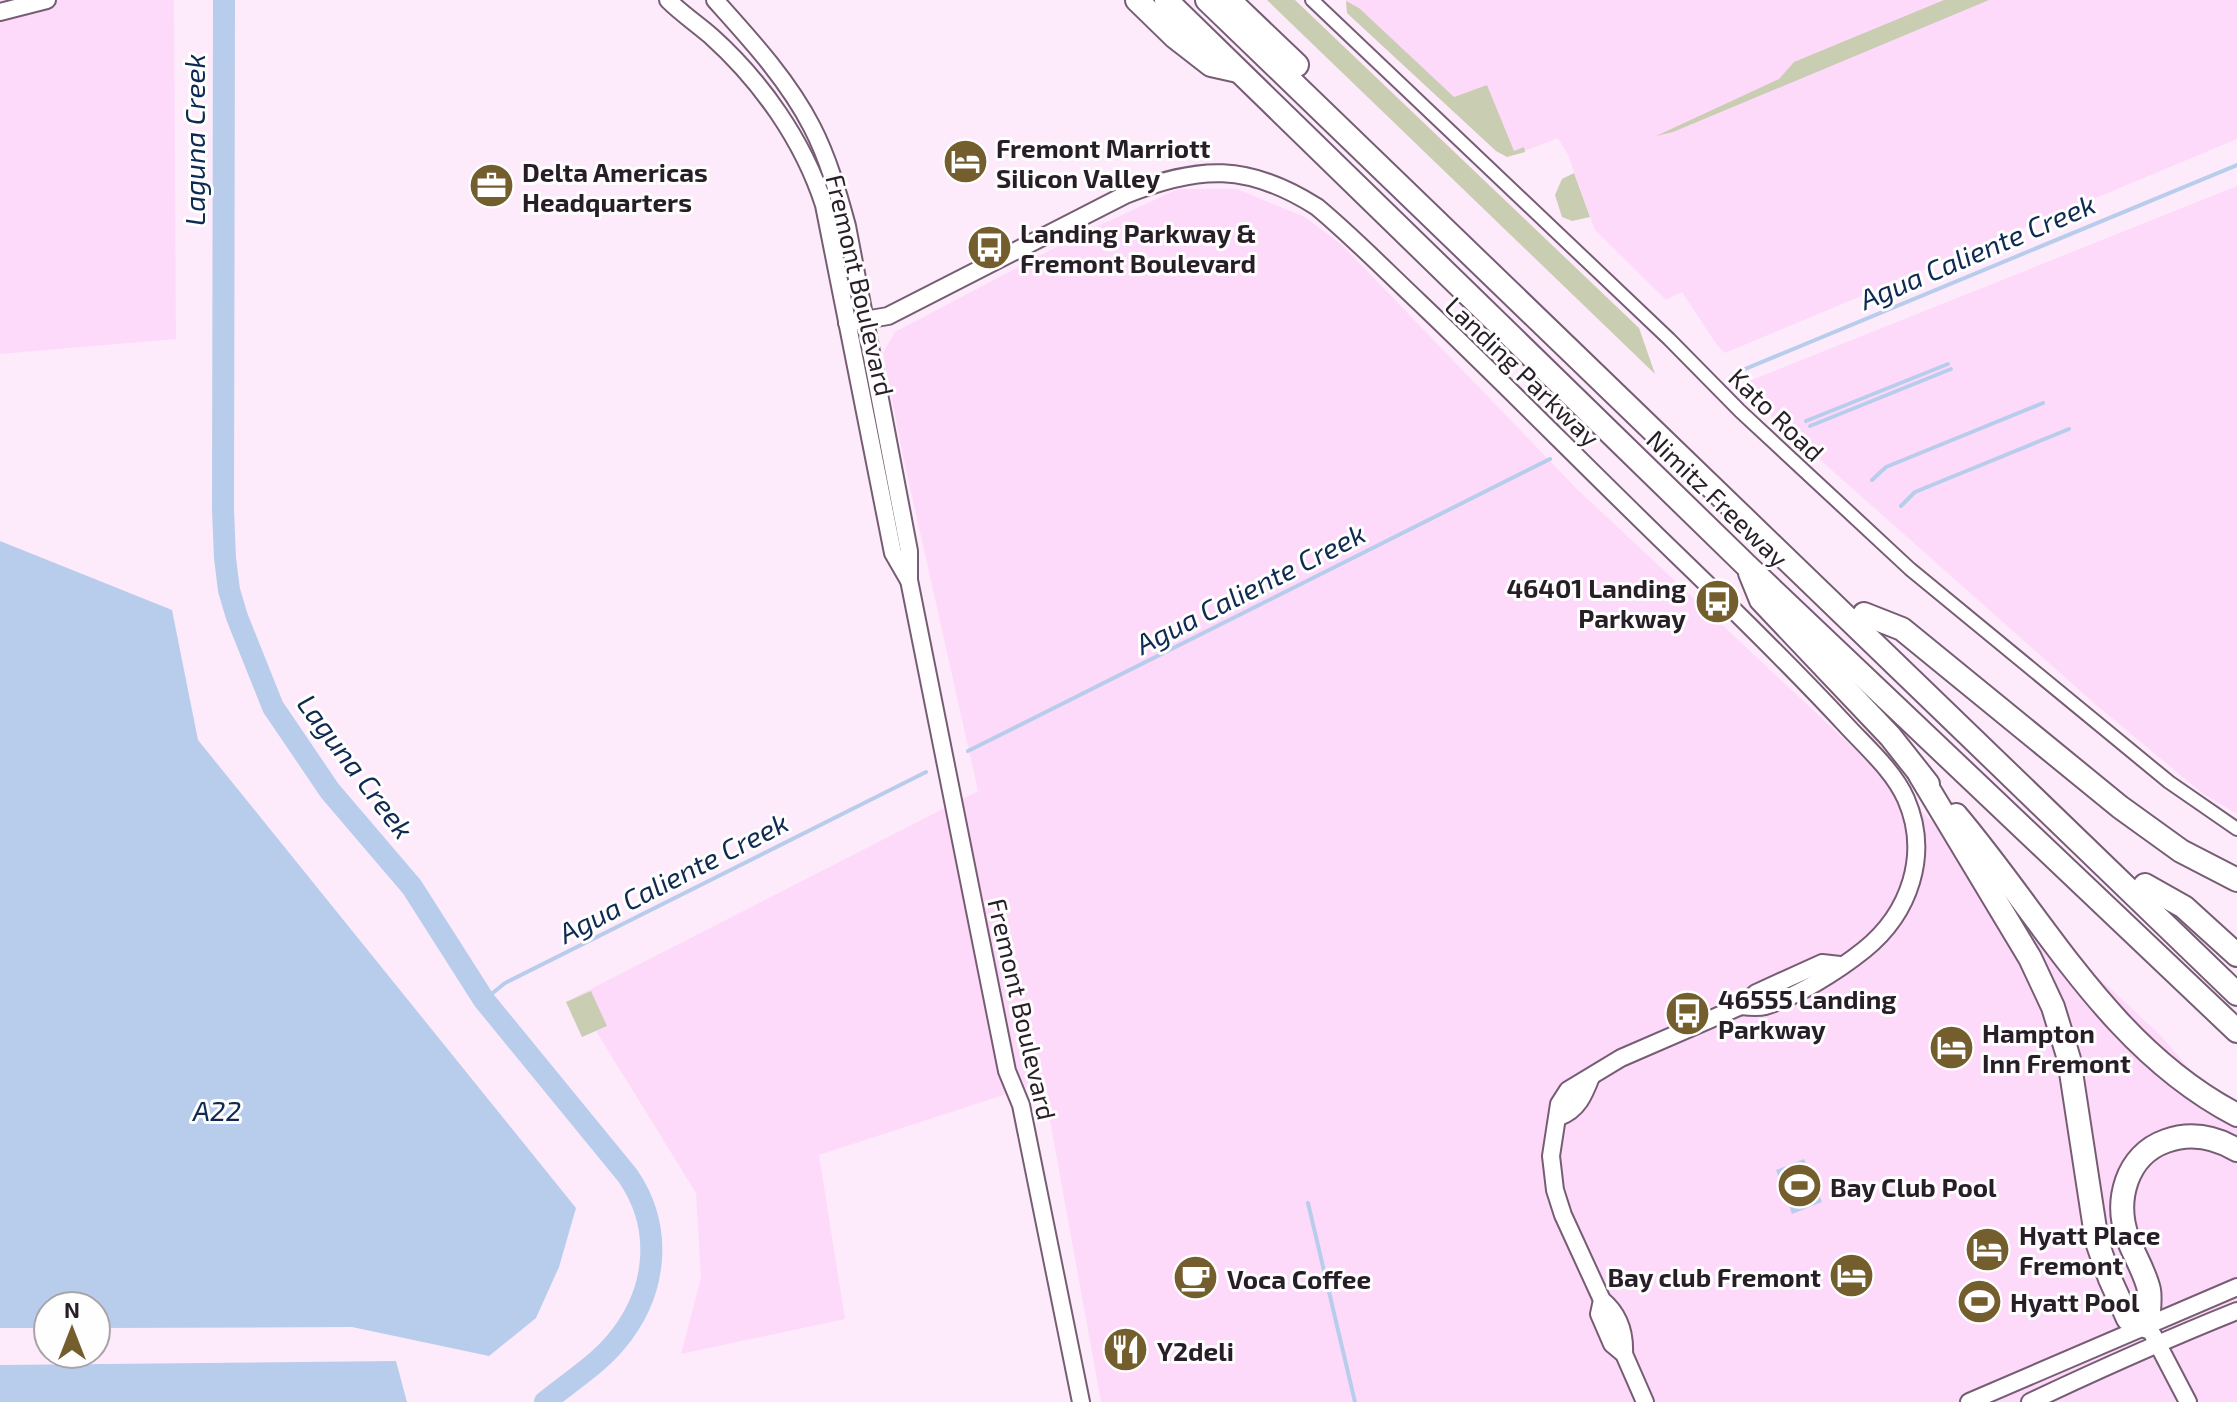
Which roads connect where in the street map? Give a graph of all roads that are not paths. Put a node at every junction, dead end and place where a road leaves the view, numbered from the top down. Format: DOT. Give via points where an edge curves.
graph roads {
  1 [pos="47,0"];
  2 [pos="668,0"];
  3 [pos="715,0"];
  4 [pos="1137,0"];
  5 [pos="1166,0"];
  6 [pos="1207,0"];
  7 [pos="1229,0"];
  8 [pos="1312,0"];
  9 [pos="5,6"];
  10 [pos="711,37"];
  11 [pos="764,56"];
  12 [pos="1240,72"];
  13 [pos="762,90"];
  14 [pos="804,112"];
  15 [pos="855,322"];
  16 [pos="1746,565"];
  17 [pos="1864,614"];
  18 [pos="1920,775"];
  19 [pos="2237,829"];
  20 [pos="2237,880"];
  21 [pos="2145,885"];
  22 [pos="2237,955"];
  23 [pos="2237,976"];
  24 [pos="2237,994"];
  25 [pos="2237,1031"];
  26 [pos="2237,1115"];
  27 [pos="2237,1150"];
  28 [pos="2237,1287"];
  29 [pos="2237,1311"];
  30 [pos="2152,1335"];
  31 [pos="1081,1402"];
  32 [pos="1645,1402"];
  33 [pos="1969,1402"];
  34 [pos="2030,1402"];
  35 [pos="2188,1402"];
  1 -- 9 [label="main road"];
  2 -- 10 [label="main road, Fremont Boulevard"];
  3 -- 11 [label="main road, Fremont Boulevard"];
  4 -- 12 [label="highway" via="1211,65"];
  5 -- 12 [label="highway, Nimitz Freeway"];
  6 -- 24 [label="highway"];
  7 -- 17 [label="highway, Nimitz Freeway"];
  8 -- 19 [label="street, Kato Road" via="1910,569 2169,782"];
  10 -- 11 [label="main road" via="744,56"];
  10 -- 13 [label="main road, Fremont Boulevard"];
  11 -- 14 [label="main road, Fremont Boulevard"];
  12 -- 16 [label="highway, Nimitz Freeway"];
  13 -- 14 [label="main road" via="792,112"];
  13 -- 15 [label="main road, Fremont Boulevard" via="817,183"];
  14 -- 15 [label="main road, Fremont Boulevard" via="841,200"];
  15 -- 31 [label="main road, Fremont Boulevard" via="909,551 909,580 1007,1071 1021,1105"];
  15 -- 32 [label="main road, Landing Parkway" via="888,316 1160,181 1208,172 1276,185 1317,207 1532,410 1774,649 1896,782 1911,812 1915,871 1897,915 1880,937 1827,977 1763,1007 1741,1006 1621,1058 1591,1077 1571,1113 1559,1117 1551,1141 1555,1190 1602,1300 1613,1309 1625,1337 1624,1354"];
  16 -- 18 [label="highway" via="1761,600 1890,736"];
  16 -- 25 [label="highway, Nimitz Freeway"];
  17 -- 20 [label="highway" via="1902,629 2120,807 2181,851"];
  17 -- 21 [label="highway, Nimitz Freeway"];
  18 -- 26 [label="highway" via="2126,1031 2176,1075"];
  18 -- 30 [label="highway" via="2030,958 2053,1007 2069,1059 2097,1242 2128,1319"];
  21 -- 22 [label="highway" via="2184,907"];
  21 -- 23 [label="highway, Nimitz Freeway"];
  27 -- 30 [label="highway" via="2213,1139 2176,1137 2145,1153 2125,1182 2122,1216 2149,1291"];
  28 -- 30 [label="main road"];
  29 -- 30 [label="main road" via="2187,1333"];
  30 -- 33 [label="main road"];
  30 -- 34 [label="main road"];
  30 -- 35 [label="main road"];
}
